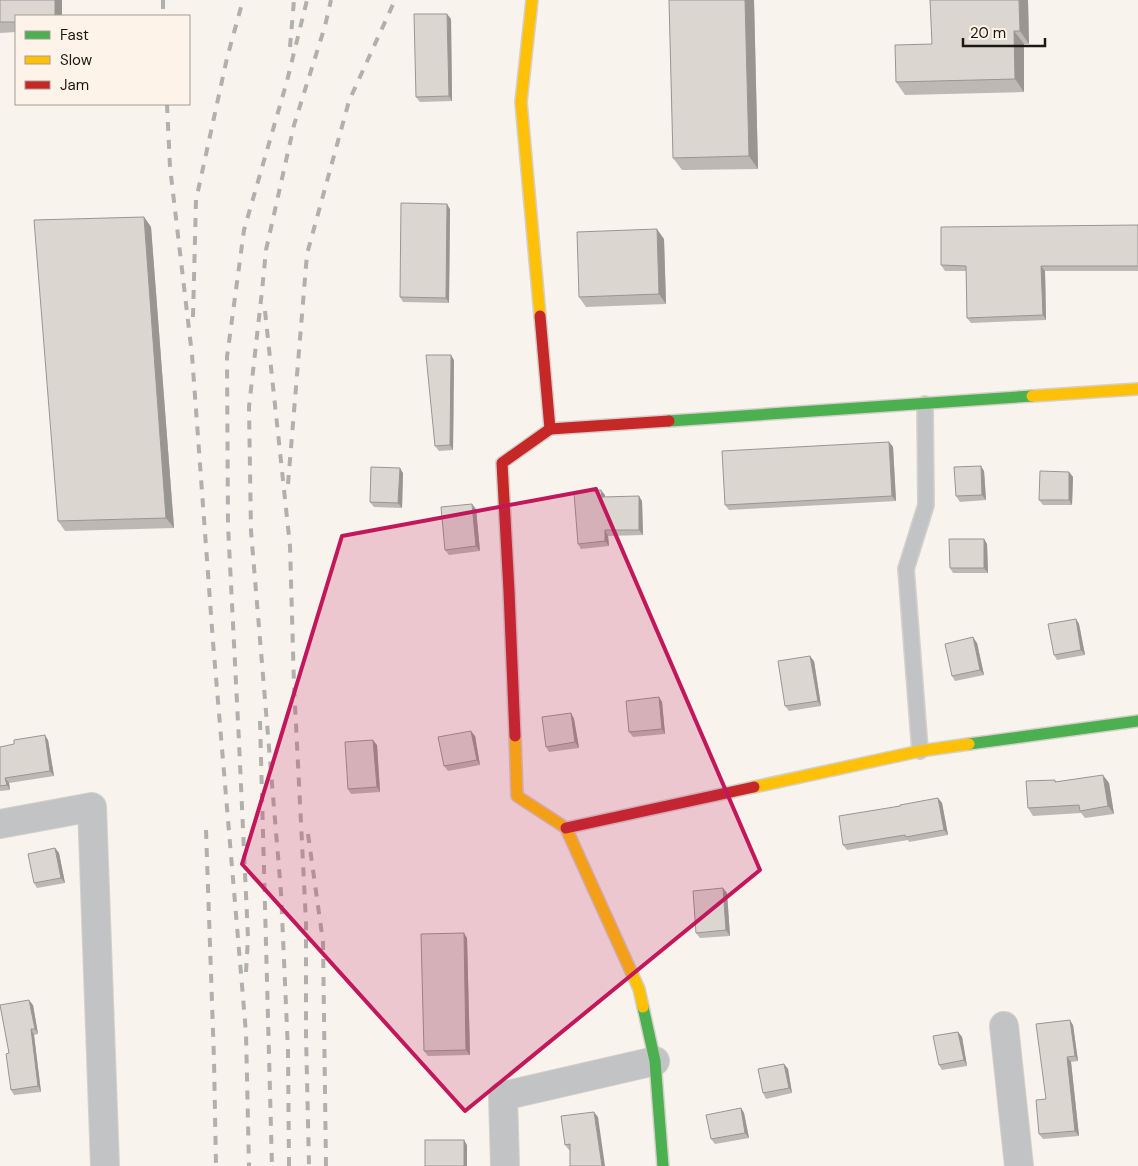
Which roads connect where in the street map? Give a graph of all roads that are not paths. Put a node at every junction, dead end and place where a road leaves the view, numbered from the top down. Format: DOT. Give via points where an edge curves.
graph roads {
  1 [pos="532,0"];
  2 [pos="1138,389"];
  3 [pos="925,404"];
  4 [pos="550,429"];
  5 [pos="1138,721"];
  6 [pos="920,750"];
  7 [pos="0,824"];
  8 [pos="566,828"];
  9 [pos="1004,1026"];
  10 [pos="655,1060"];
  11 [pos="105,1166"];
  12 [pos="505,1166"];
  13 [pos="663,1166"];
  14 [pos="1019,1166"];
  1 -- 4 [label="street" via="521,102"];
  2 -- 3 [label="street"];
  3 -- 4 [label="street"];
  3 -- 6 [label="lane" via="926,505 906,569"];
  4 -- 8 [label="street" via="502,463 517,796"];
  5 -- 6 [label="street"];
  6 -- 8 [label="street"];
  7 -- 11 [label="street" via="92,807"];
  8 -- 10 [label="street" via="639,989"];
  9 -- 14 [label="street"];
  10 -- 12 [label="street" via="503,1096"];
  10 -- 13 [label="street"];
}
